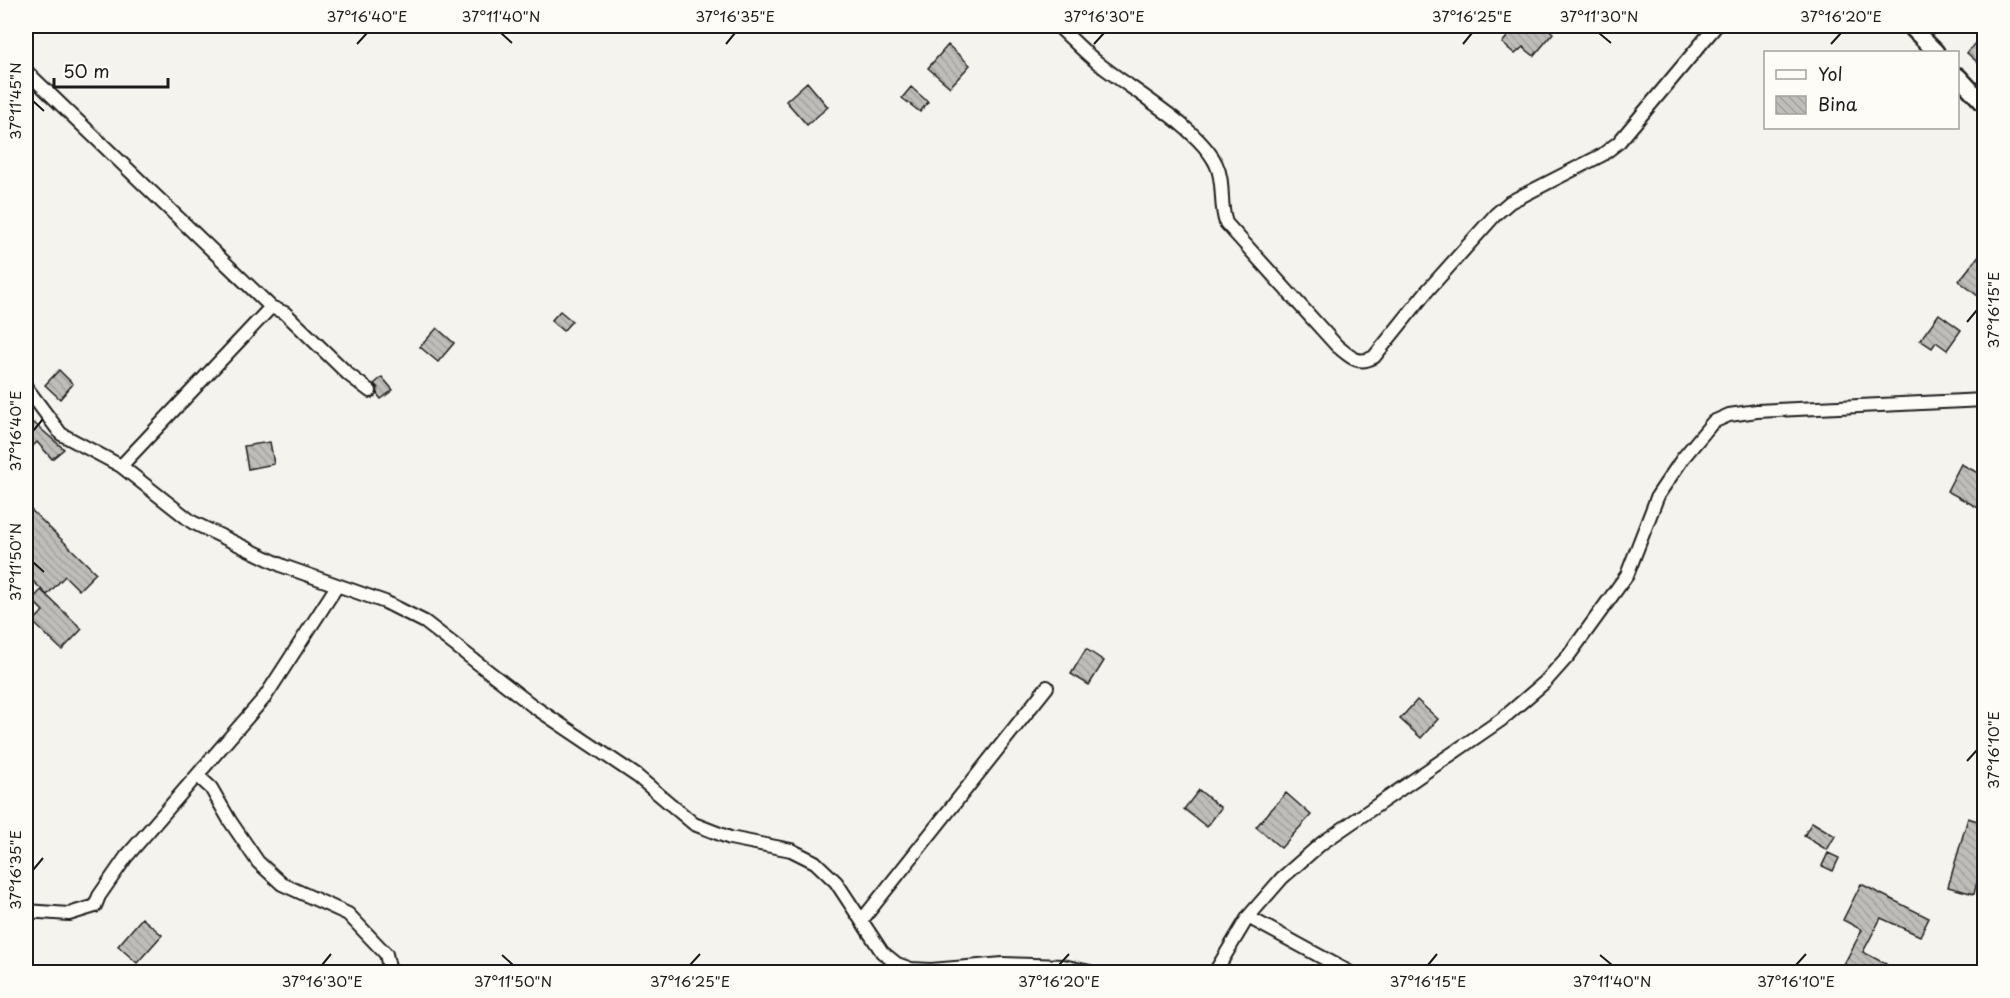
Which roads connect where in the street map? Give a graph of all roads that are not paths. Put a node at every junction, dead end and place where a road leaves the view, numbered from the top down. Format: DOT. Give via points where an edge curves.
graph roads {
  1 [pos="1058,26"];
  2 [pos="1716,26"];
  3 [pos="1910,26"];
  4 [pos="1935,51"];
  5 [pos="26,71"];
  6 [pos="1959,76"];
  7 [pos="1984,104"];
  8 [pos="271,307"];
  9 [pos="26,387"];
  10 [pos="370,391"];
  11 [pos="1984,400"];
  12 [pos="121,466"];
  13 [pos="337,586"];
  14 [pos="1047,687"];
  15 [pos="198,776"];
  16 [pos="26,911"];
  17 [pos="1248,916"];
  18 [pos="862,920"];
  19 [pos="390,972"];
  20 [pos="1090,972"];
  21 [pos="1215,972"];
  22 [pos="1349,972"];
  1 -- 2 [label="street" via="1098,63 1203,146 1217,165 1221,212 1226,223 1336,346 1354,359 1365,361 1374,357 1427,291 1503,208 1619,142"];
  3 -- 4 [label="street"];
  5 -- 8 [label="street"];
  6 -- 7 [label="street"];
  8 -- 10 [label="street" via="285,313"];
  8 -- 12 [label="street"];
  9 -- 12 [label="street" via="61,434"];
  11 -- 17 [label="street" via="1757,411 1713,422 1658,495 1627,575 1545,682 1501,720 1323,843 1282,878"];
  12 -- 13 [label="street" via="192,522 283,566"];
  13 -- 15 [label="street" via="265,697"];
  13 -- 18 [label="street" via="385,602 425,622 533,706 637,776 694,824 730,838 791,850 815,861 836,882"];
  14 -- 18 [label="street"];
  15 -- 16 [label="street" via="126,857 95,906 69,914"];
  15 -- 19 [label="street" via="211,788 258,862 282,884 348,914 386,954"];
  17 -- 21 [label="street"];
  17 -- 22 [label="street"];
  18 -- 20 [label="street" via="882,952 911,969 1003,964 1063,966"];
}
